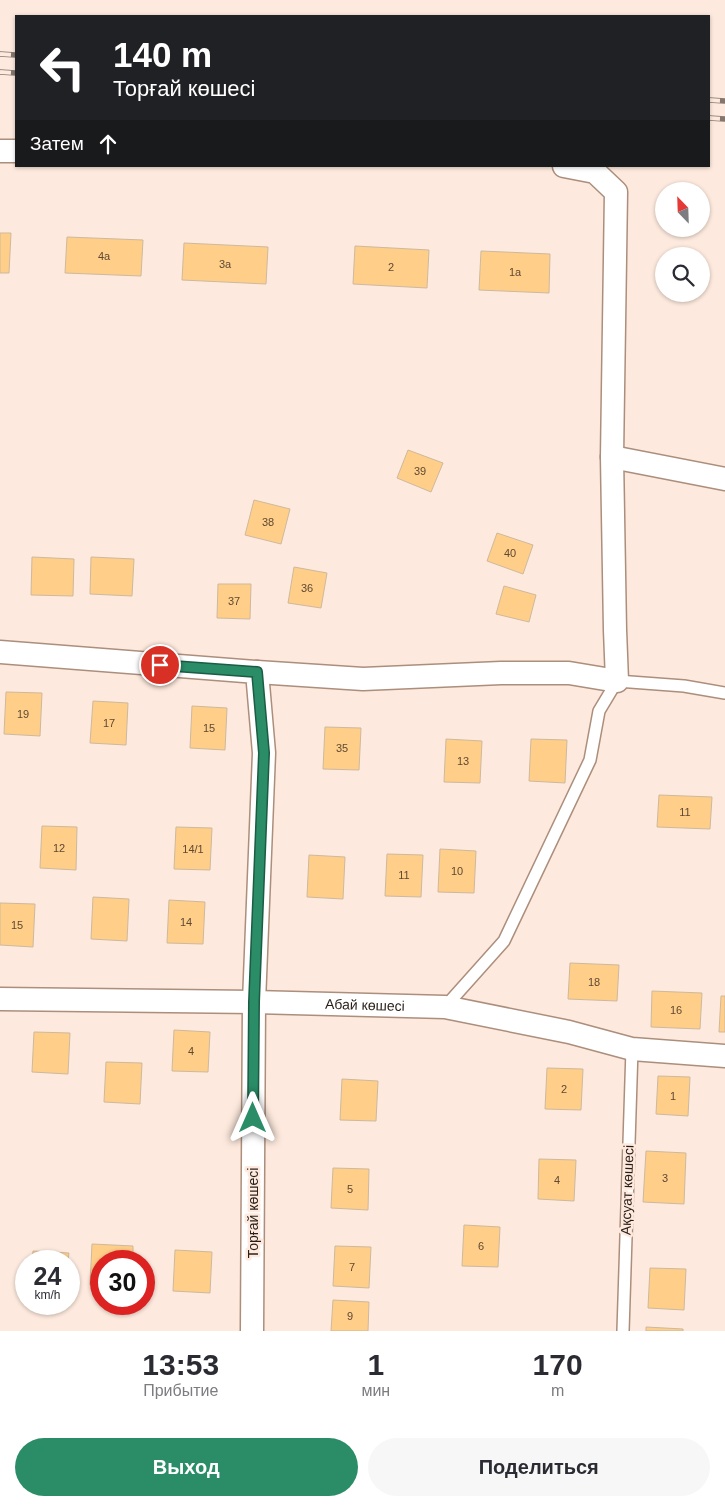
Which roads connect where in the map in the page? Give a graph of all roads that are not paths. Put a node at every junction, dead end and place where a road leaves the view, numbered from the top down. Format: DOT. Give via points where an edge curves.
graph roads {
  1 [pos="0,150"];
  2 [pos="15,151"];
  3 [pos="569,167"];
  4 [pos="612,457"];
  5 [pos="725,479"];
  6 [pos="0,652"];
  7 [pos="257,672"];
  8 [pos="617,681"];
  9 [pos="725,692"];
  10 [pos="0,999"];
  11 [pos="254,1002"];
  12 [pos="445,1007"];
  13 [pos="632,1049"];
  14 [pos="725,1056"];
  15 [pos="252,1331"];
  16 [pos="623,1331"];
  1 -- 2 [label="street"];
  3 -- 4 [label="street" via="595,172 616,192"];
  4 -- 5 [label="street"];
  4 -- 8 [label="street"];
  6 -- 7 [label="street"];
  7 -- 8 [label="street" via="363,680 569,673"];
  7 -- 11 [label="street, Торғай көшесі" via="264,753"];
  8 -- 9 [label="lane"];
  8 -- 12 [label="lane" via="599,711 590,760 504,941"];
  10 -- 11 [label="street, Абай көшесі"];
  11 -- 12 [label="street, Абай көшесі"];
  11 -- 15 [label="street, Торғай көшесі"];
  12 -- 13 [label="street, Абай көшесі" via="569,1032"];
  13 -- 14 [label="street, Абай көшесі"];
  13 -- 16 [label="lane, Ақсуат көшесі"];
}
